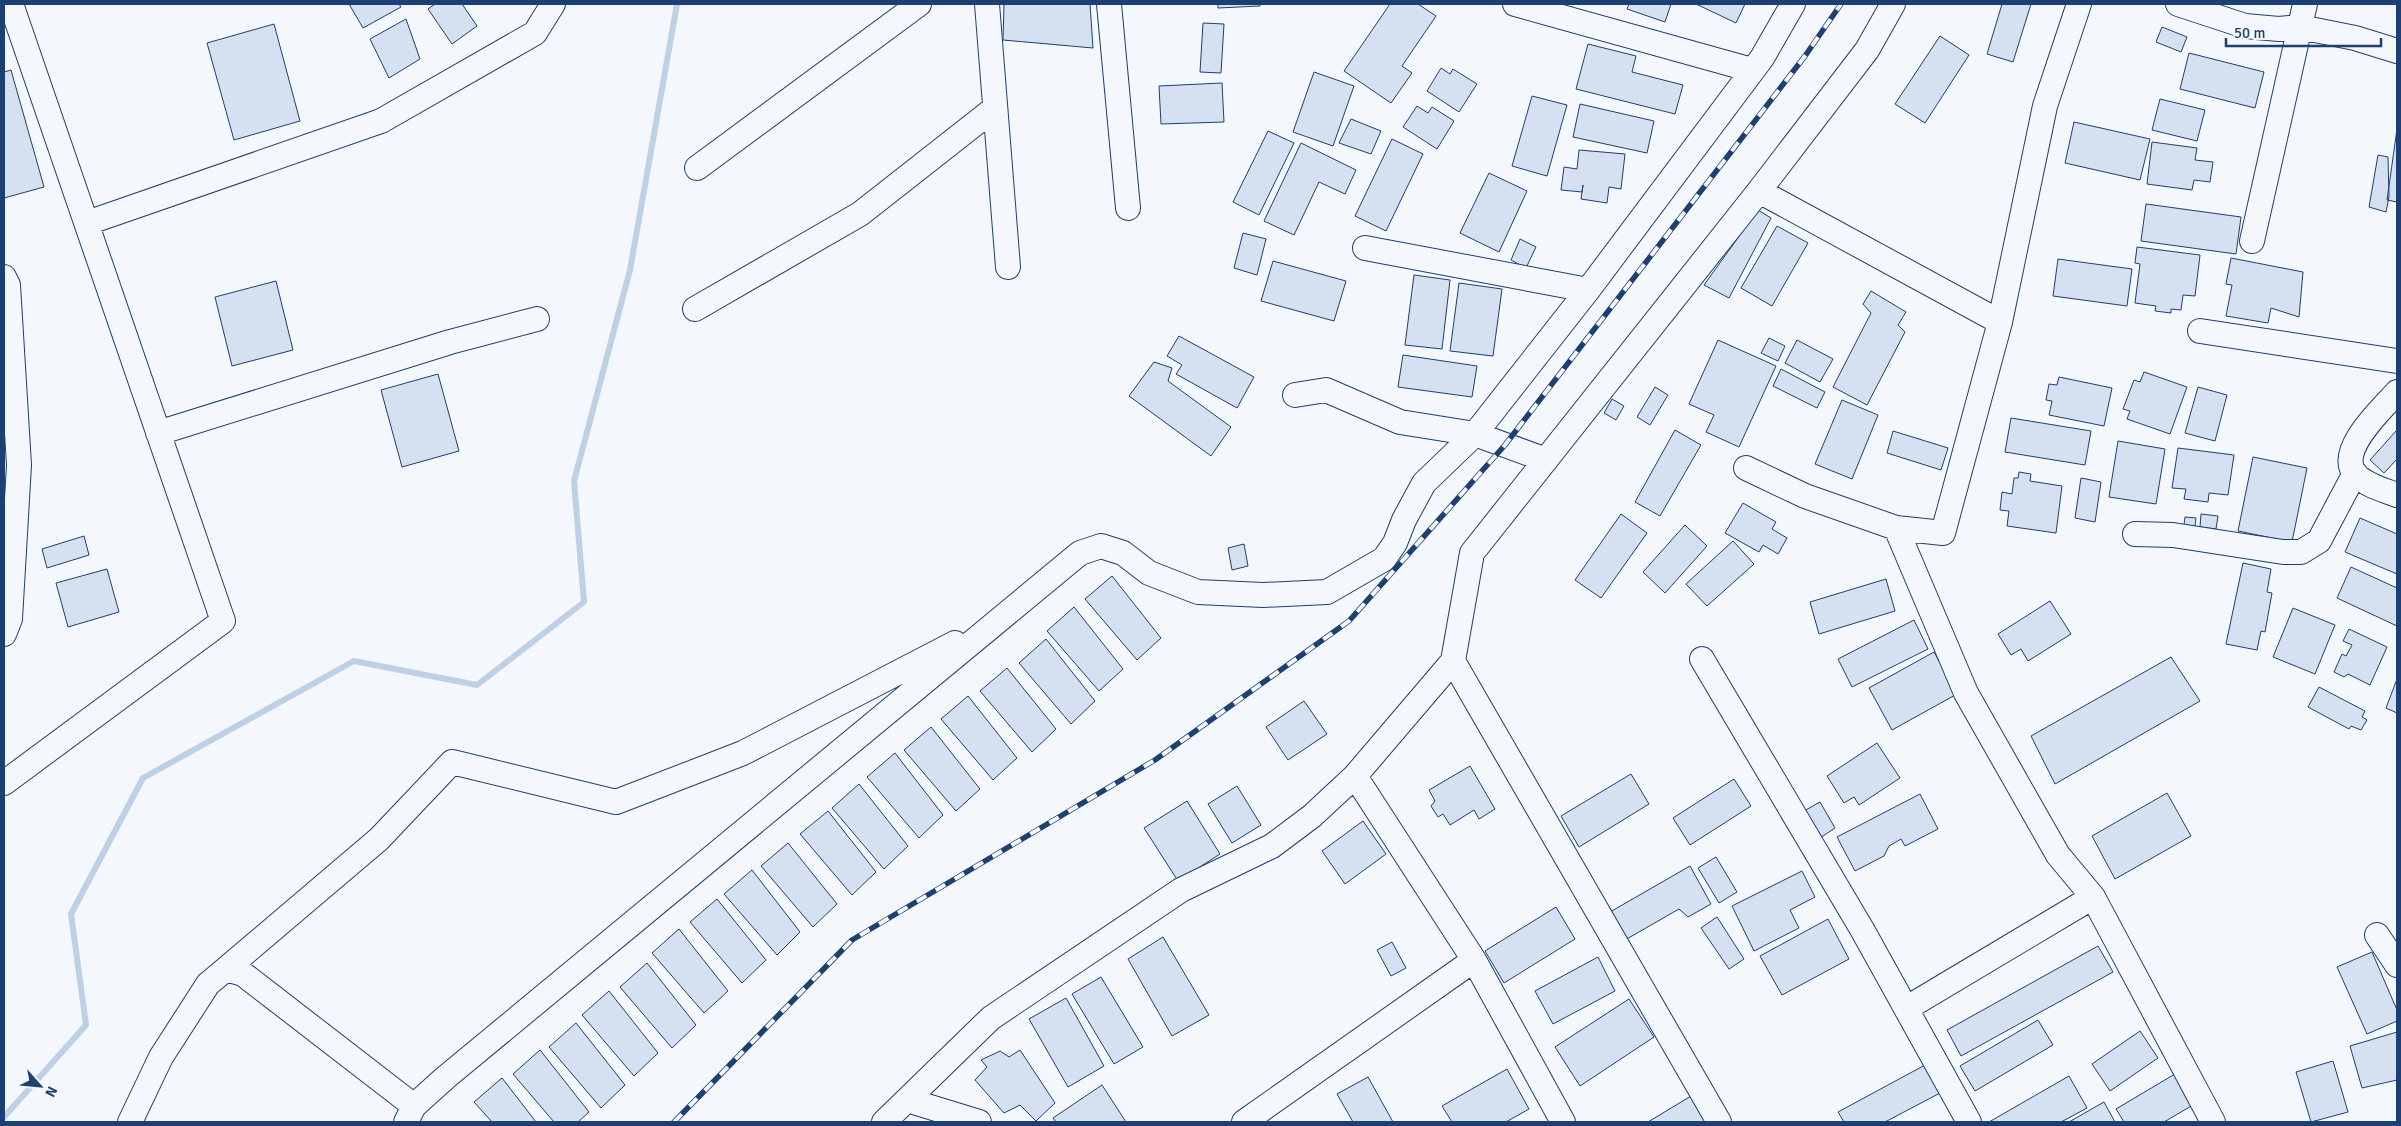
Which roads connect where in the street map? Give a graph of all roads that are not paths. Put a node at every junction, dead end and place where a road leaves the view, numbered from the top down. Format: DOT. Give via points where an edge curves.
graph roads {
  1 [pos="11,4"];
  2 [pos="553,4"];
  3 [pos="919,4"];
  4 [pos="987,4"];
  5 [pos="1109,4"];
  6 [pos="1515,4"];
  7 [pos="1793,4"];
  8 [pos="1893,4"];
  9 [pos="2080,4"];
  10 [pos="2178,4"];
  11 [pos="2305,4"];
  12 [pos="2300,27"];
  13 [pos="2397,51"];
  14 [pos="1752,70"];
  15 [pos="995,108"];
  16 [pos="697,168"];
  17 [pos="1759,191"];
  18 [pos="1128,208"];
  19 [pos="87,223"];
  20 [pos="2252,241"];
  21 [pos="1365,248"];
  22 [pos="1008,267"];
  23 [pos="4,277"];
  24 [pos="1588,290"];
  25 [pos="695,309"];
  26 [pos="537,319"];
  27 [pos="2000,322"];
  28 [pos="2200,332"];
  29 [pos="2397,362"];
  30 [pos="2397,392"];
  31 [pos="1294,395"];
  32 [pos="158,433"];
  33 [pos="1475,434"];
  34 [pos="1546,460"];
  35 [pos="1746,468"];
  36 [pos="2355,473"];
  37 [pos="2397,495"];
  38 [pos="1896,528"];
  39 [pos="2135,534"];
  40 [pos="996,622"];
  41 [pos="4,634"];
  42 [pos="1702,659"];
  43 [pos="1454,661"];
  44 [pos="1355,776"];
  45 [pos="4,783"];
  46 [pos="2093,897"];
  47 [pos="2378,935"];
  48 [pos="1474,960"];
  49 [pos="2397,965"];
  50 [pos="226,969"];
  51 [pos="1907,1008"];
  52 [pos="907,1100"];
  53 [pos="410,1114"];
  54 [pos="1962,1120"];
  55 [pos="130,1122"];
  56 [pos="884,1122"];
  57 [pos="979,1122"];
  58 [pos="1244,1122"];
  59 [pos="1563,1122"];
  60 [pos="1719,1122"];
  61 [pos="2213,1122"];
  1 -- 19 [label="street"];
  2 -- 19 [label="street" via="534,34 381,121"];
  3 -- 16 [label="street"];
  4 -- 15 [label="street"];
  5 -- 18 [label="street"];
  6 -- 14 [label="street"];
  7 -- 14 [label="street"];
  8 -- 17 [label="street" via="1868,50"];
  9 -- 27 [label="street" via="2046,106"];
  10 -- 12 [label="street" via="2245,26"];
  11 -- 12 [label="street"];
  12 -- 13 [label="street" via="2355,38"];
  12 -- 20 [label="street"];
  14 -- 24 [label="street"];
  15 -- 22 [label="street"];
  15 -- 25 [label="street" via="860,214"];
  17 -- 27 [label="street"];
  17 -- 34 [label="street"];
  19 -- 32 [label="street"];
  21 -- 24 [label="street"];
  23 -- 41 [label="street" via="8,285 19,465 10,619"];
  24 -- 33 [label="street"];
  26 -- 32 [label="street" via="450,342"];
  27 -- 38 [label="street" via="1943,533"];
  28 -- 29 [label="street"];
  30 -- 36 [label="street" via="2355,442 2350,460"];
  31 -- 33 [label="street" via="1326,390 1400,422"];
  32 -- 45 [label="street" via="223,621"];
  33 -- 34 [label="street"];
  33 -- 40 [label="street" via="1424,484 1384,559 1327,592 1263,595 1198,592 1149,573 1123,553 1101,546 1080,552"];
  34 -- 43 [label="street" via="1472,553"];
  35 -- 38 [label="street" via="1805,496"];
  36 -- 37 [label="street" via="2366,482"];
  36 -- 39 [label="street" via="2319,541 2302,552 2173,535"];
  38 -- 46 [label="street" via="1966,693 2058,855"];
  40 -- 50 [label="street" via="744,753 616,802 452,762 379,839"];
  40 -- 53 [label="street" via="445,1078"];
  42 -- 51 [label="street"];
  43 -- 44 [label="street"];
  43 -- 60 [label="street"];
  44 -- 48 [label="street"];
  44 -- 52 [label="street" via="1312,816 1272,846 1181,890 991,1018"];
  46 -- 51 [label="street"];
  46 -- 61 [label="street"];
  47 -- 49 [label="street"];
  48 -- 58 [label="street"];
  48 -- 59 [label="street"];
  50 -- 53 [label="street" via="243,974"];
  50 -- 55 [label="street" via="208,984 161,1057"];
  51 -- 54 [label="street"];
  52 -- 56 [label="street"];
  52 -- 57 [label="street"];
}
